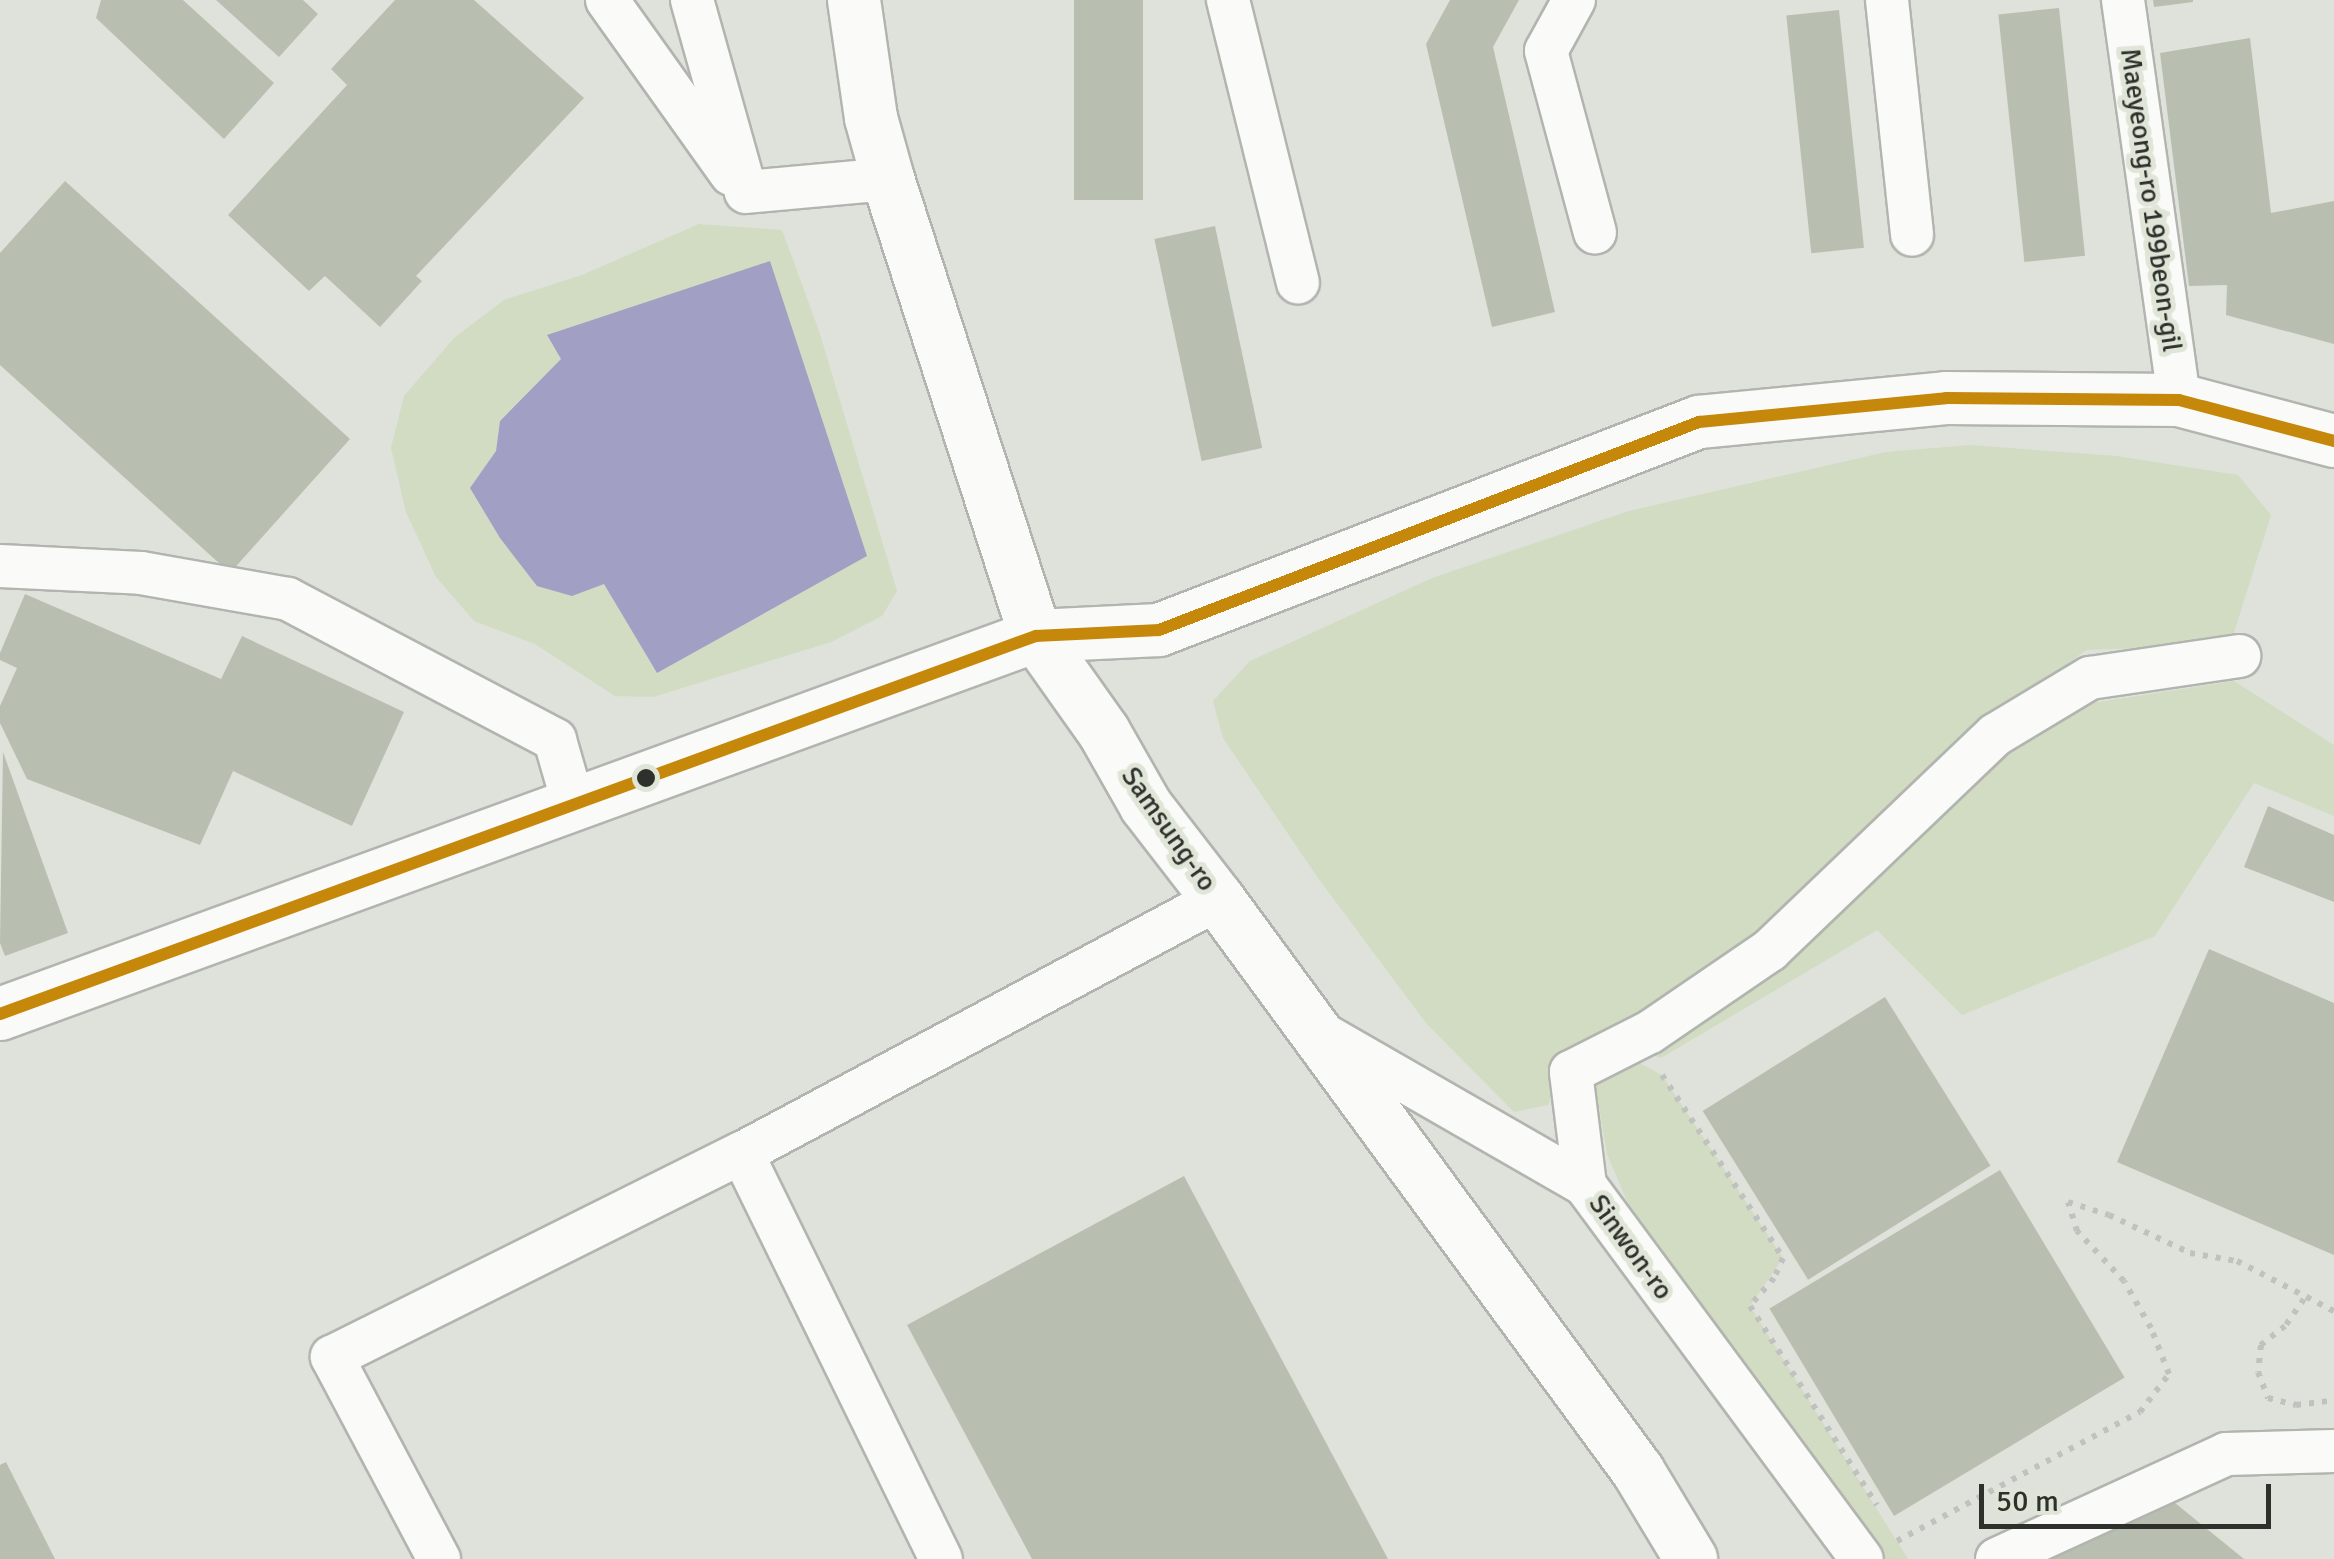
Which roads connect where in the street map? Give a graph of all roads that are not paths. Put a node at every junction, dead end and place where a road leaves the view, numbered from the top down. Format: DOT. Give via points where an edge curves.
graph roads {
  1 [pos="607,0"];
  2 [pos="692,0"];
  3 [pos="854,0"];
  4 [pos="1228,0"];
  5 [pos="1574,0"];
  6 [pos="1887,0"];
  7 [pos="2123,0"];
  8 [pos="888,179"];
  9 [pos="746,192"];
  10 [pos="1595,233"];
  11 [pos="1912,235"];
  12 [pos="1298,282"];
  13 [pos="2180,400"];
  14 [pos="2334,441"];
  15 [pos="0,566"];
  16 [pos="1036,636"];
  17 [pos="2239,656"];
  18 [pos="574,806"];
  19 [pos="1218,898"];
  20 [pos="0,1014"];
  21 [pos="1316,1030"];
  22 [pos="742,1153"];
  23 [pos="1586,1185"];
  24 [pos="2334,1452"];
  25 [pos="1887,1544"];
  26 [pos="439,1559"];
  27 [pos="941,1559"];
  28 [pos="1691,1559"];
  29 [pos="1997,1559"];
  1 -- 9 [label="street"];
  2 -- 9 [label="street"];
  3 -- 8 [label="street, Samsung-ro" via="871,118"];
  4 -- 12 [label="street"];
  5 -- 10 [label="street" via="1546,51"];
  6 -- 11 [label="street"];
  7 -- 13 [label="street, Maeyeong-ro 199beon-gil"];
  8 -- 9 [label="street"];
  8 -- 16 [label="street, Samsung-ro"];
  13 -- 14 [label="street"];
  13 -- 16 [label="street" via="1946,398 1699,422 1159,630"];
  15 -- 18 [label="street" via="141,573 288,599 556,740"];
  16 -- 18 [label="street"];
  16 -- 19 [label="street, Samsung-ro" via="1146,806"];
  17 -- 23 [label="street" via="2090,678 1995,735 1770,950 1650,1032 1571,1072"];
  18 -- 20 [label="street"];
  19 -- 21 [label="street, Samsung-ro"];
  19 -- 22 [label="street"];
  21 -- 23 [label="street, Sinwon-ro"];
  21 -- 28 [label="street, Samsung-ro" via="1638,1471"];
  22 -- 26 [label="street" via="332,1357"];
  22 -- 27 [label="street"];
  23 -- 25 [label="street, Sinwon-ro"];
  24 -- 29 [label="street" via="2226,1454"];
}
